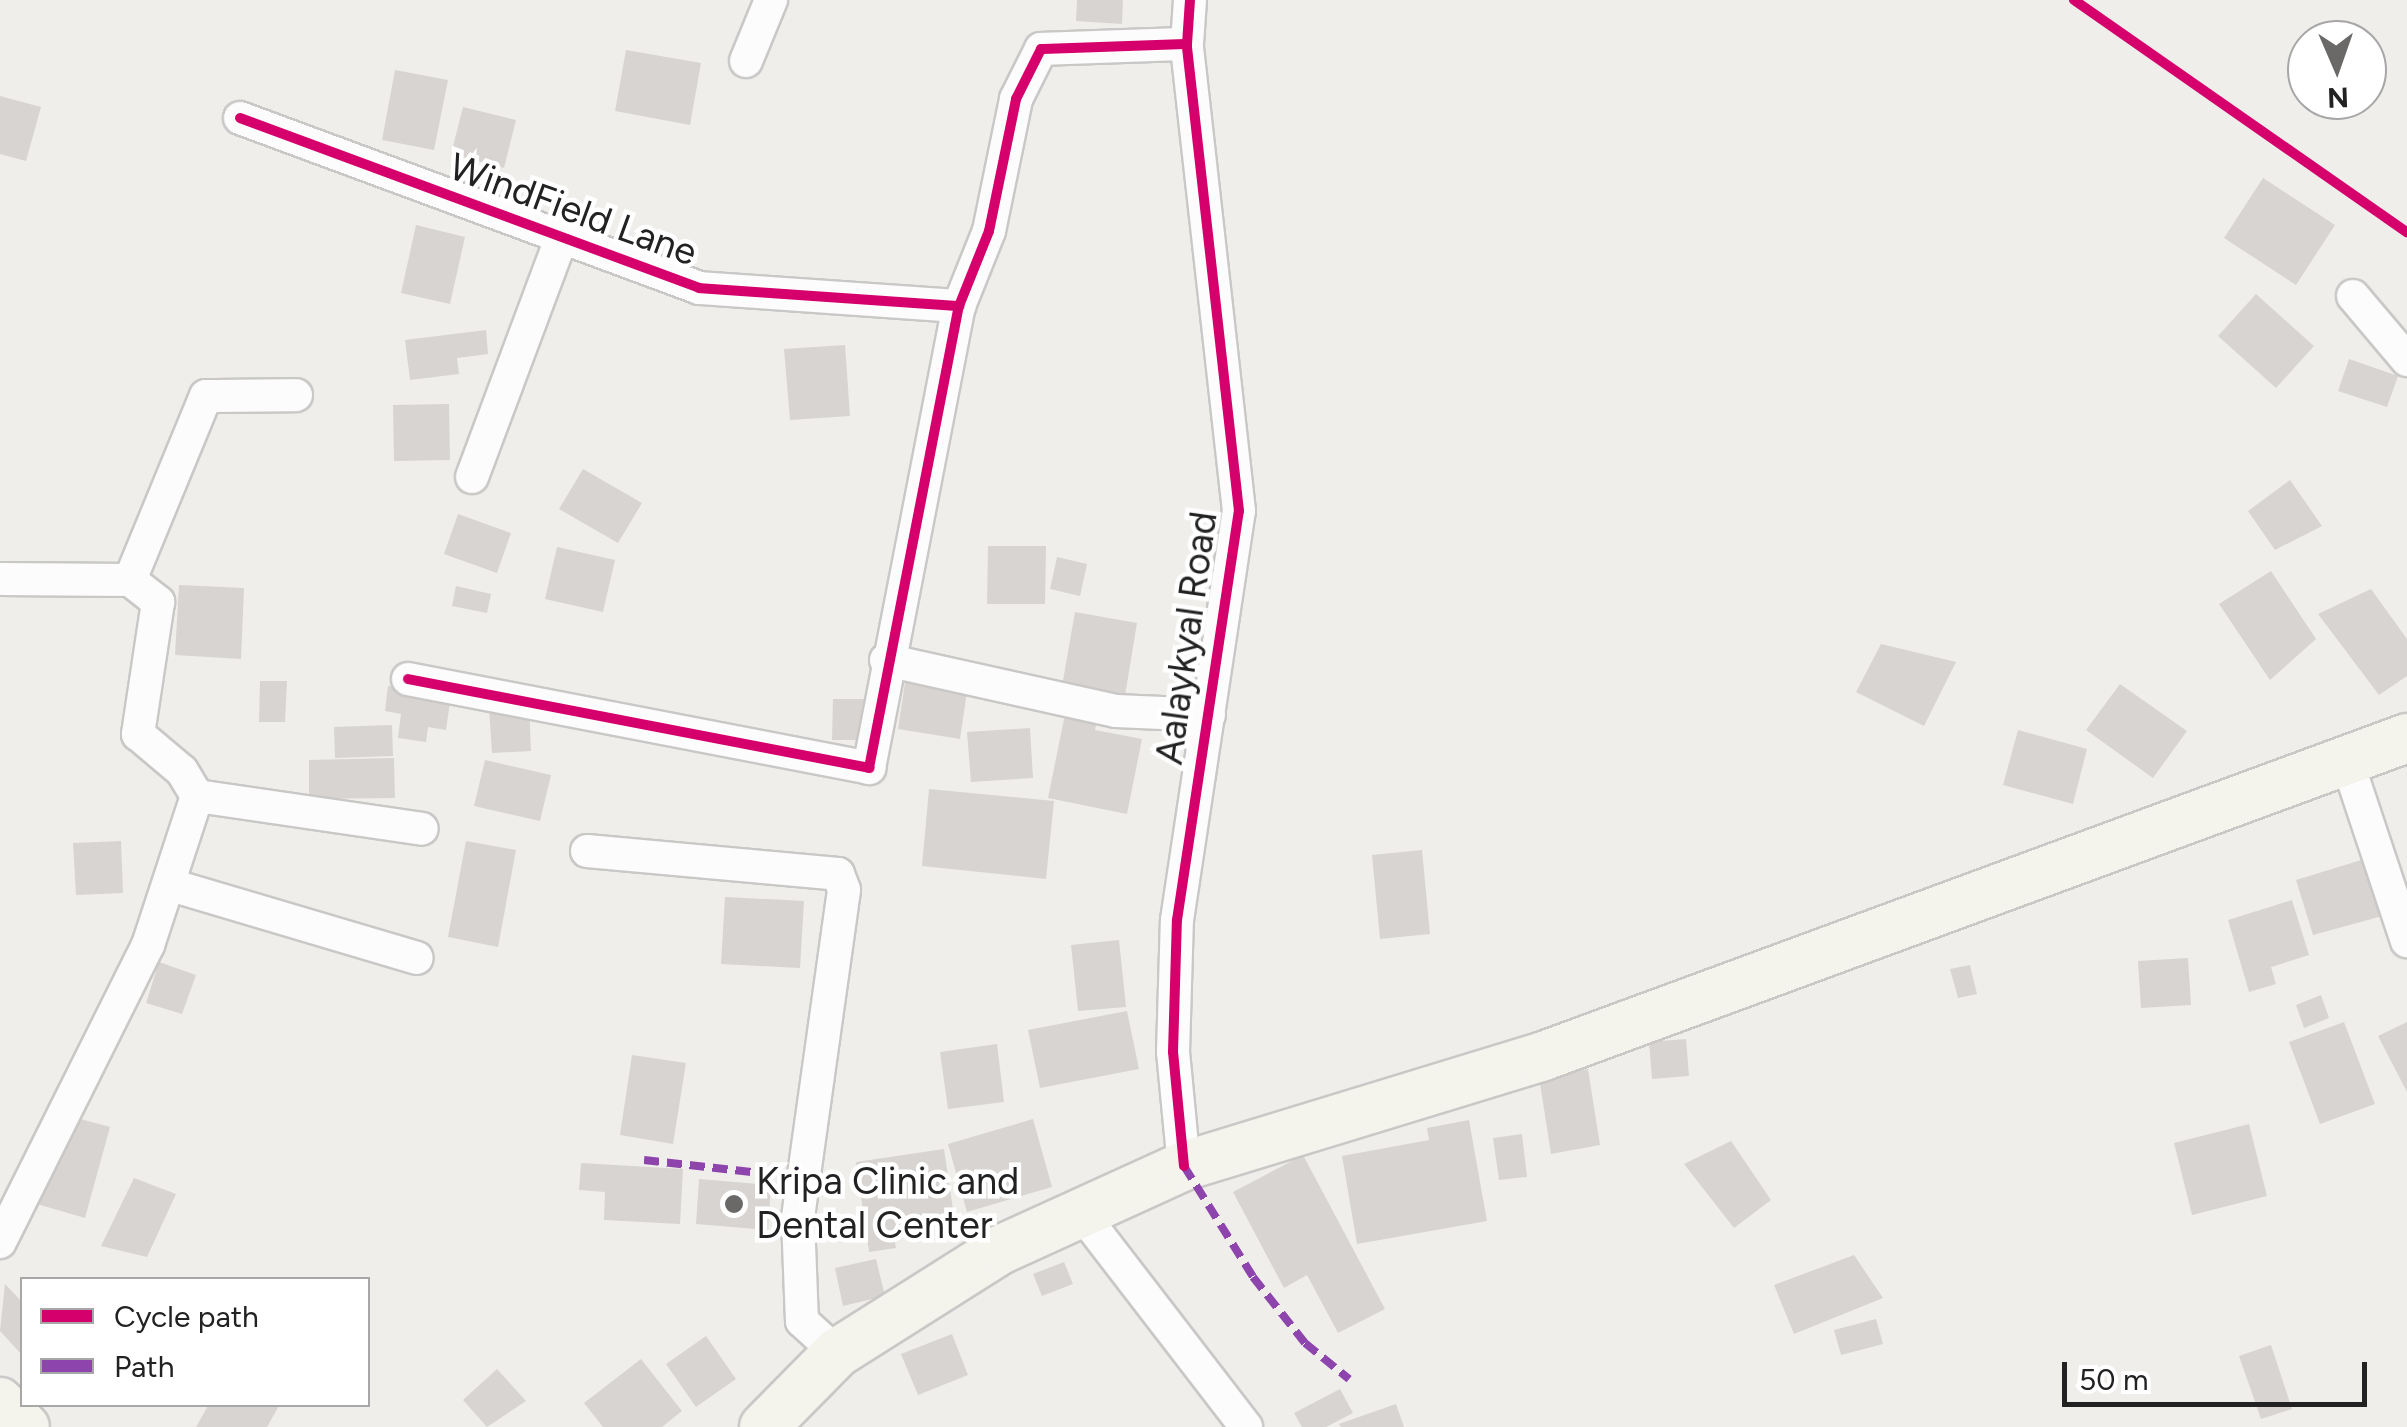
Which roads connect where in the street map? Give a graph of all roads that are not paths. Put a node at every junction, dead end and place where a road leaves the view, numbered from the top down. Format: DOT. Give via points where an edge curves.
graph roads {
  1 [pos="770,0"];
  2 [pos="1199,2"];
  3 [pos="1188,44"];
  4 [pos="746,61"];
  5 [pos="240,118"];
  6 [pos="562,239"];
  7 [pos="2352,296"];
  8 [pos="959,306"];
  9 [pos="2407,360"];
  10 [pos="296,395"];
  11 [pos="472,477"];
  12 [pos="0,578"];
  13 [pos="130,580"];
  14 [pos="886,660"];
  15 [pos="408,679"];
  16 [pos="1209,715"];
  17 [pos="2407,738"];
  18 [pos="2347,761"];
  19 [pos="197,796"];
  20 [pos="422,829"];
  21 [pos="588,851"];
  22 [pos="174,886"];
  23 [pos="2407,941"];
  24 [pos="417,958"];
  25 [pos="1184,1166"];
  26 [pos="1079,1210"];
  27 [pos="0,1242"];
  28 [pos="837,1353"];
  29 [pos="0,1402"];
  30 [pos="24,1427"];
  31 [pos="764,1427"];
  32 [pos="1246,1427"];
  1 -- 4 [label="street"];
  2 -- 3 [label="street, Aalaykyal Road"];
  3 -- 8 [label="street" via="1042,49 1016,99 989,231"];
  3 -- 16 [label="street, Aalaykyal Road" via="1238,510"];
  5 -- 6 [label="street, WindField Lane"];
  6 -- 8 [label="street, WindField Lane" via="699,288"];
  6 -- 11 [label="street"];
  7 -- 9 [label="street"];
  8 -- 14 [label="street"];
  10 -- 13 [label="street" via="206,396"];
  12 -- 13 [label="street"];
  13 -- 19 [label="street" via="158,602 138,734 182,771"];
  14 -- 15 [label="street" via="869,768"];
  14 -- 16 [label="street" via="1116,711"];
  16 -- 25 [label="street, Aalaykyal Road" via="1177,920 1173,1052"];
  17 -- 18 [label="main road"];
  18 -- 23 [label="street"];
  18 -- 25 [label="main road" via="1540,1057"];
  19 -- 20 [label="street"];
  19 -- 22 [label="street"];
  21 -- 28 [label="street" via="838,874 844,890 798,1218 802,1321"];
  22 -- 24 [label="street"];
  22 -- 27 [label="street"];
  25 -- 26 [label="main road"];
  26 -- 28 [label="main road"];
  26 -- 32 [label="street"];
  28 -- 31 [label="main road"];
  29 -- 30 [label="main road"];
}
